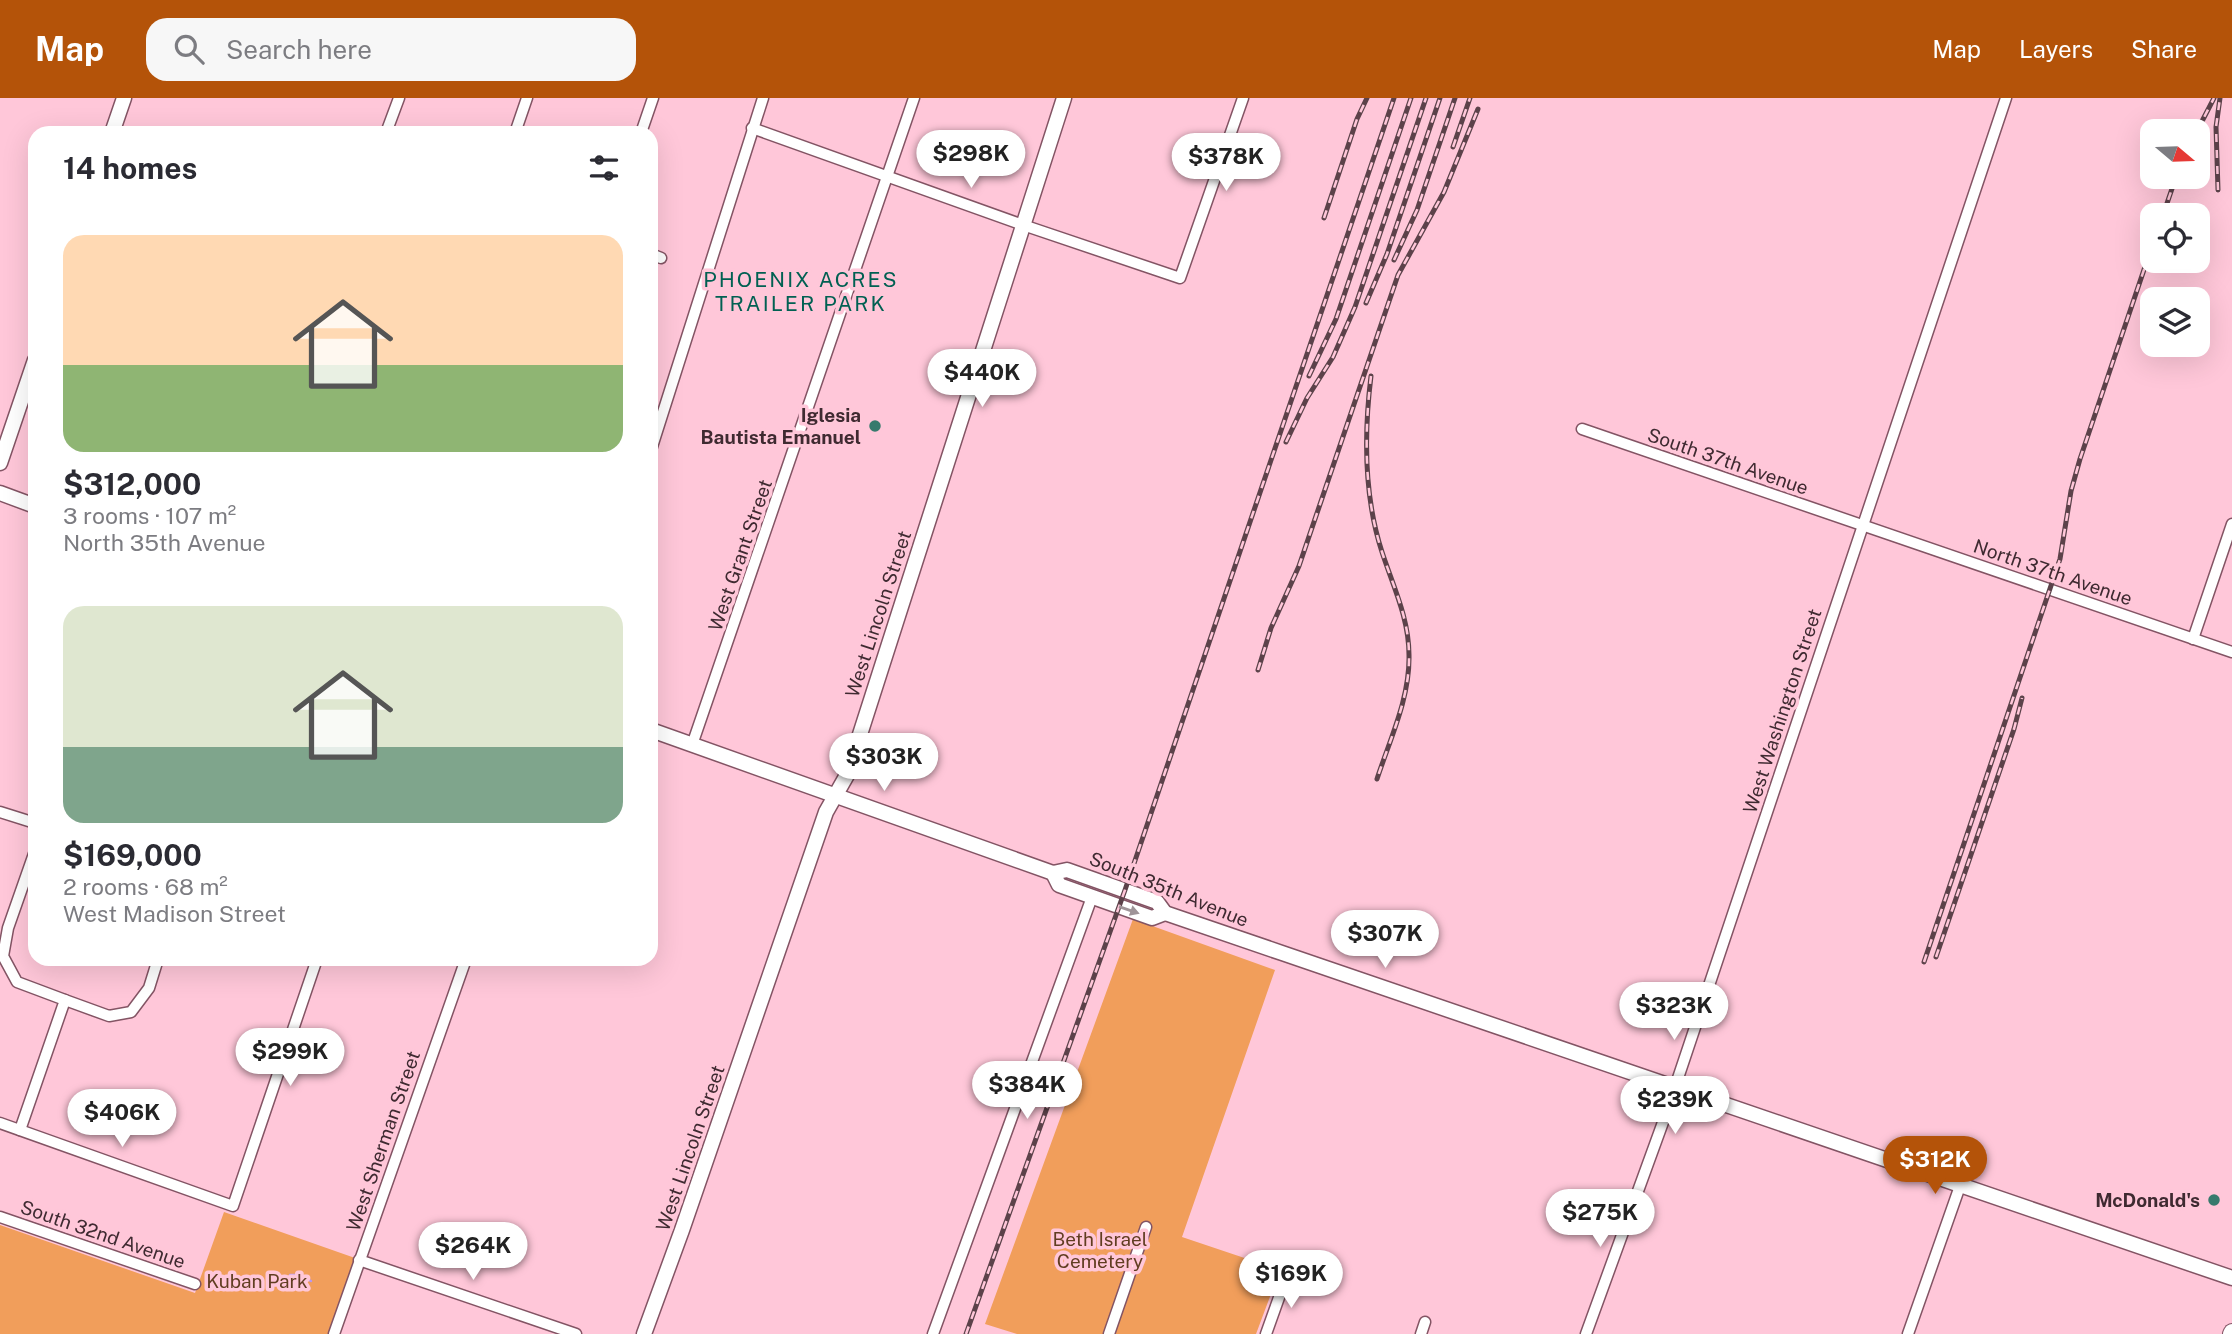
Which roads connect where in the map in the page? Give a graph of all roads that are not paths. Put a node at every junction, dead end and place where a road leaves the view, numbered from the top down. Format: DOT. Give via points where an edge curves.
graph roads {
  1 [pos="124,98"];
  2 [pos="399,98"];
  3 [pos="527,98"];
  4 [pos="653,98"];
  5 [pos="763,98"];
  6 [pos="914,98"];
  7 [pos="1064,98"];
  8 [pos="1243,98"];
  9 [pos="2006,98"];
  10 [pos="114,126"];
  11 [pos="389,126"];
  12 [pos="517,126"];
  13 [pos="643,126"];
  14 [pos="752,128"];
  15 [pos="887,177"];
  16 [pos="1023,225"];
  17 [pos="28,381"];
  18 [pos="658,428"];
  19 [pos="1582,429"];
  20 [pos="0,463"];
  21 [pos="0,494"];
  22 [pos="28,504"];
  23 [pos="2232,524"];
  24 [pos="1863,525"];
  25 [pos="2193,639"];
  26 [pos="2232,652"];
  27 [pos="658,733"];
  28 [pos="692,745"];
  29 [pos="835,794"];
  30 [pos="0,812"];
  31 [pos="28,821"];
  32 [pos="28,871"];
  33 [pos="1053,873"];
  34 [pos="1092,897"];
  35 [pos="1165,913"];
  36 [pos="156,966"];
  37 [pos="315,966"];
  38 [pos="464,966"];
  39 [pos="65,1000"];
  40 [pos="1674,1088"];
  41 [pos="0,1123"];
  42 [pos="20,1129"];
  43 [pos="1961,1186"];
  44 [pos="0,1217"];
  45 [pos="1146,1227"];
  46 [pos="359,1260"];
  47 [pos="1287,1275"];
  48 [pos="2232,1278"];
  49 [pos="195,1284"];
  50 [pos="1425,1322"];
  51 [pos="334,1334"];
  52 [pos="576,1334"];
  53 [pos="644,1334"];
  54 [pos="933,1334"];
  55 [pos="1109,1334"];
  56 [pos="1266,1334"];
  57 [pos="1421,1334"];
  58 [pos="1586,1334"];
  59 [pos="1908,1334"];
  1 -- 10 [label="main road"];
  2 -- 11 [label="street"];
  3 -- 12 [label="street"];
  4 -- 13 [label="street"];
  5 -- 14 [label="street"];
  6 -- 15 [label="street, West Grant Street"];
  7 -- 16 [label="main road, West Lincoln Street"];
  8 -- 16 [label="street" via="1180,278"];
  9 -- 24 [label="street, West Washington Street"];
  14 -- 15 [label="street"];
  14 -- 18 [label="street"];
  15 -- 16 [label="street"];
  15 -- 28 [label="street, West Grant Street"];
  16 -- 29 [label="main road, West Lincoln Street" via="847,775"];
  17 -- 20 [label="main road"];
  19 -- 24 [label="street, South 37th Avenue"];
  21 -- 22 [label="main road"];
  23 -- 25 [label="street"];
  24 -- 25 [label="street, North 37th Avenue"];
  24 -- 40 [label="street, West Washington Street"];
  25 -- 26 [label="street, North 37th Avenue"];
  27 -- 28 [label="main road, South 35th Avenue"];
  28 -- 29 [label="main road, South 35th Avenue"];
  29 -- 33 [label="main road, South 35th Avenue"];
  29 -- 53 [label="main road, West Lincoln Street"];
  30 -- 31 [label="street"];
  32 -- 39 [label="street" via="8,928 4,956 17,982"];
  33 -- 34 [label="main road" via="1059,885"];
  33 -- 35 [label="main road, South 35th Avenue" via="1067,870 1157,902"];
  34 -- 35 [label="main road, one-way" via="1152,918"];
  34 -- 54 [label="street"];
  35 -- 40 [label="main road, South 35th Avenue"];
  36 -- 39 [label="street" via="149,988 131,1012 109,1016"];
  37 -- 42 [label="street" via="233,1206"];
  38 -- 46 [label="street, West Sherman Street"];
  39 -- 42 [label="street"];
  40 -- 43 [label="main road, South 35th Avenue"];
  40 -- 58 [label="street, West Washington Street"];
  41 -- 42 [label="street"];
  43 -- 48 [label="main road, South 35th Avenue"];
  43 -- 59 [label="street"];
  44 -- 49 [label="street, South 32nd Avenue"];
  45 -- 55 [label="street"];
  46 -- 51 [label="street, West Sherman Street"];
  46 -- 52 [label="street"];
  47 -- 56 [label="street"];
  50 -- 57 [label="street"];
}
